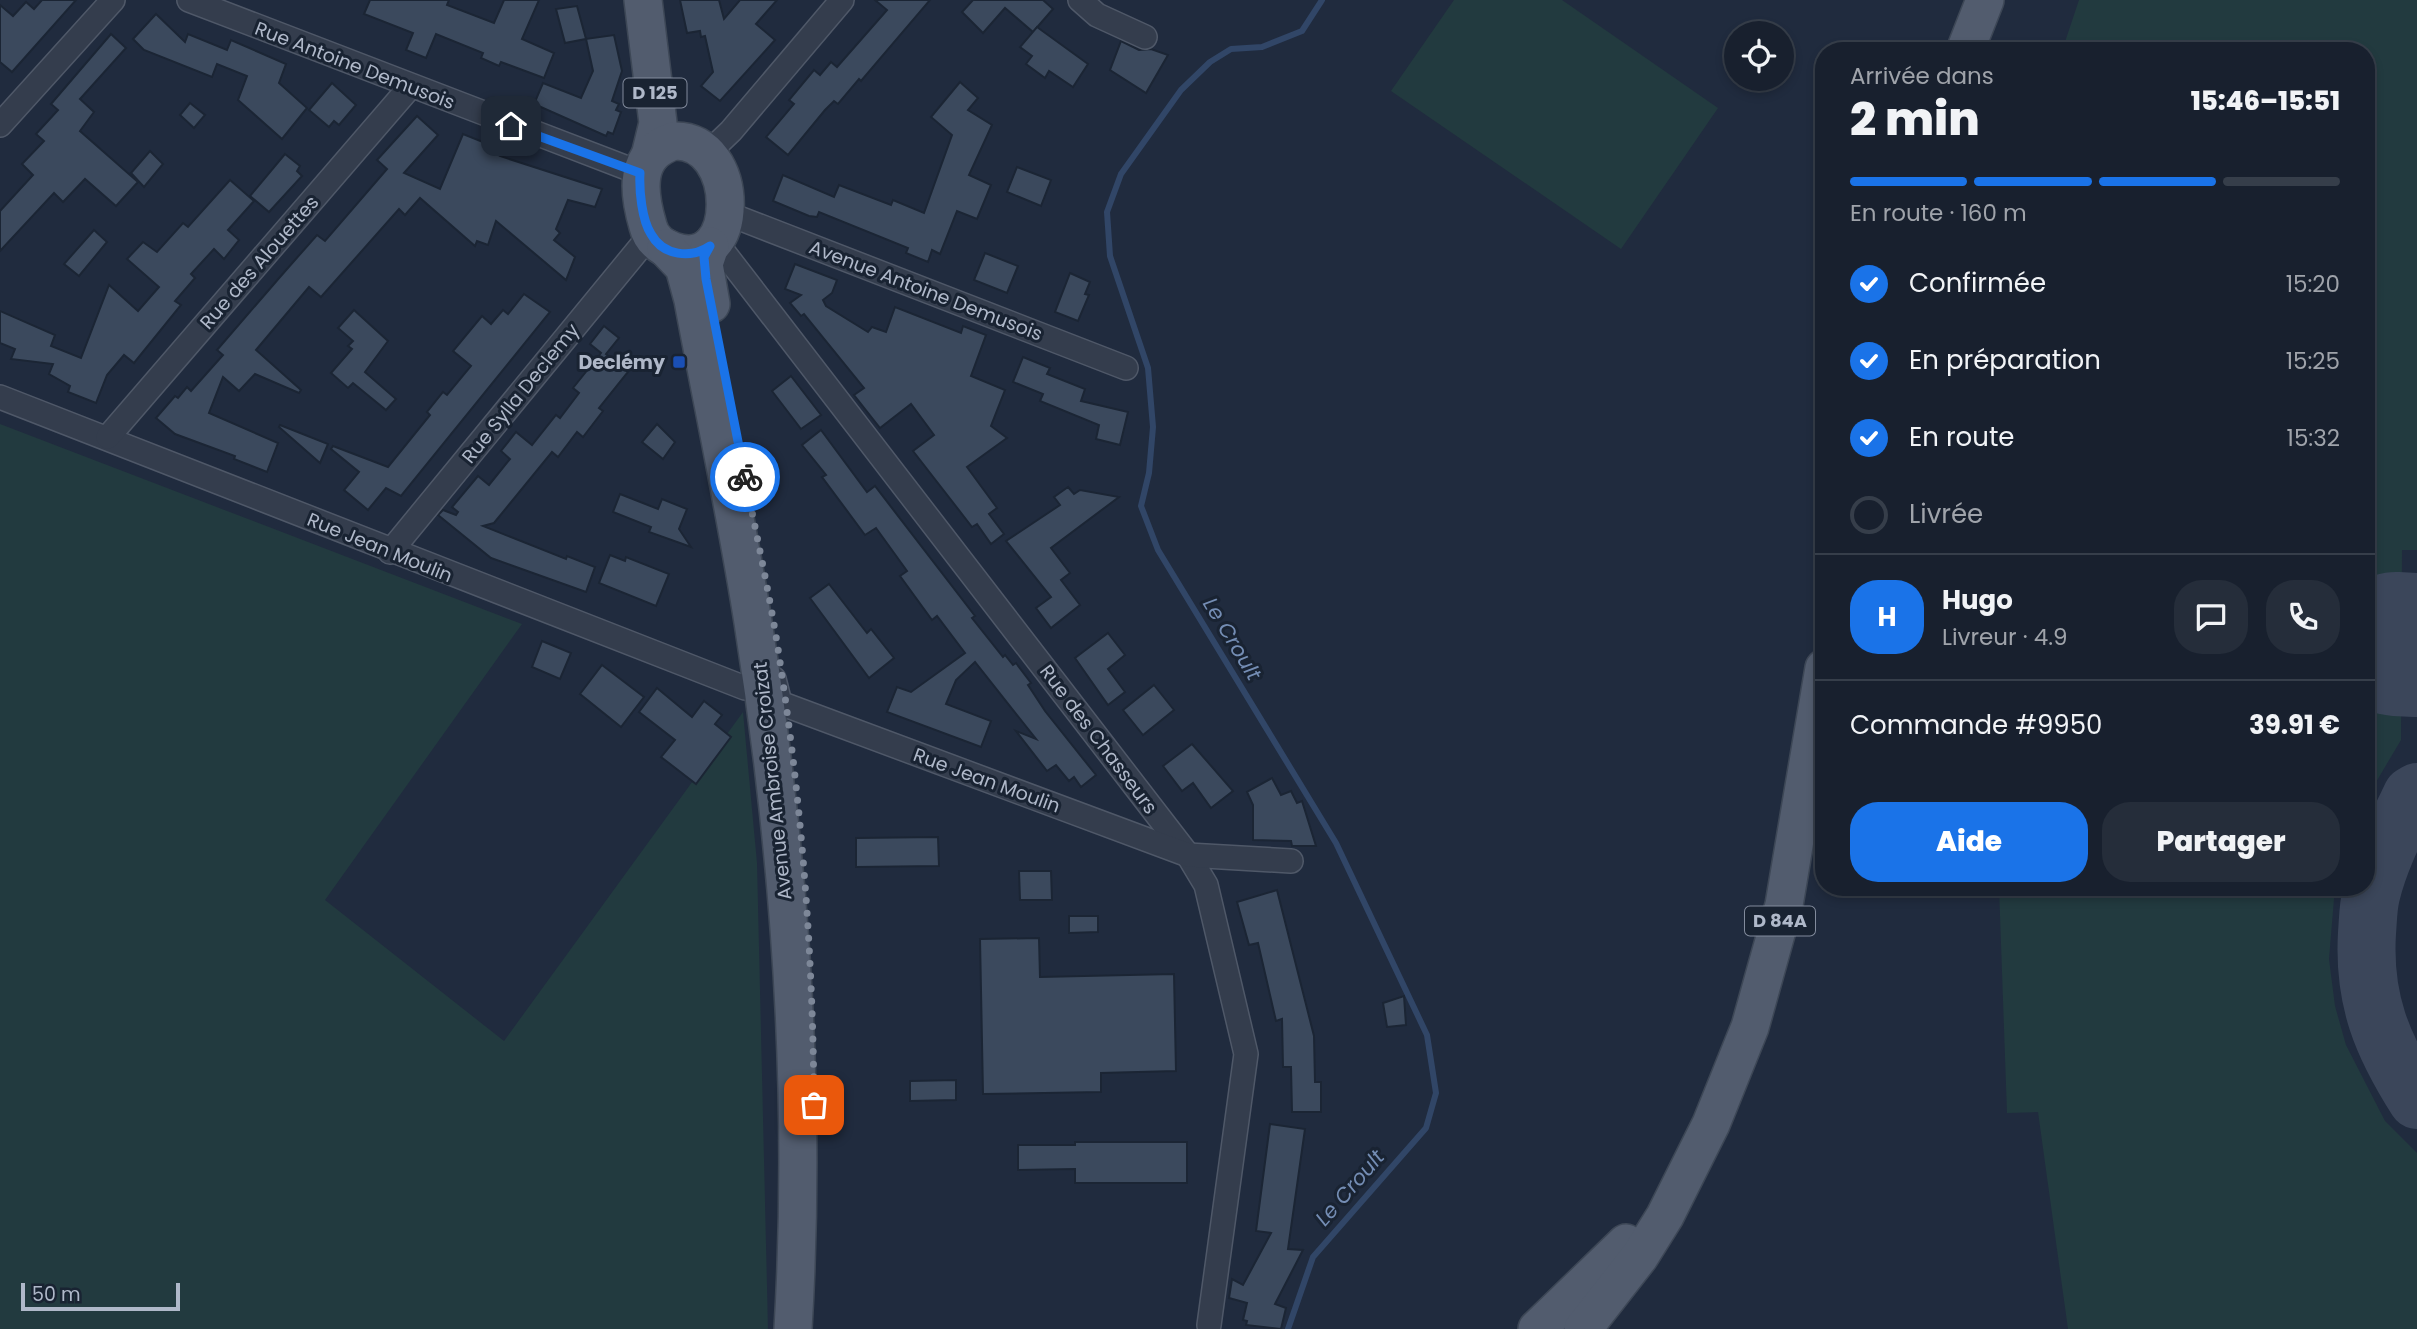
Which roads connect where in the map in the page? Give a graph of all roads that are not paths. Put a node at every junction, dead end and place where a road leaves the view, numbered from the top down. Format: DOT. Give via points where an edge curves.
graph roads {
  1 [pos="113,0"];
  2 [pos="189,0"];
  3 [pos="842,0"];
  4 [pos="1080,0"];
  5 [pos="1985,0"];
  6 [pos="646,14"];
  7 [pos="1145,37"];
  8 [pos="1969,42"];
  9 [pos="410,87"];
  10 [pos="0,125"];
  11 [pos="700,148"];
  12 [pos="645,164"];
  13 [pos="717,233"];
  14 [pos="658,241"];
  15 [pos="1126,368"];
  16 [pos="0,397"];
  17 [pos="108,437"];
  18 [pos="390,552"];
  19 [pos="774,696"];
  20 [pos="1815,719"];
  21 [pos="1188,855"];
  22 [pos="1291,861"];
  23 [pos="1692,1160"];
  24 [pos="1209,1325"];
  25 [pos="793,1329"];
  26 [pos="808,1329"];
  27 [pos="1537,1329"];
  28 [pos="1583,1329"];
  1 -- 10 [label="street"];
  2 -- 9 [label="street, Rue Antoine Demusois"];
  3 -- 11 [label="street" via="731,131"];
  4 -- 7 [label="street" via="1097,15"];
  5 -- 8 [label="main road"];
  6 -- 11 [label="main road, D 125" via="675,119"];
  6 -- 12 [label="main road, D 125" via="658,122"];
  9 -- 12 [label="street, Rue Antoine Demusois"];
  9 -- 17 [label="street, Rue des Alouettes"];
  11 -- 12 [label="main road" via="667,143"];
  11 -- 13 [label="main road" via="718,173"];
  12 -- 14 [label="main road"];
  13 -- 14 [label="main road" via="688,255"];
  13 -- 15 [label="street, Avenue Antoine Demusois"];
  13 -- 19 [label="main road, Avenue Ambroise Croizat" via="704,257 706,279 773,623"];
  13 -- 21 [label="street, Rue des Chasseurs"];
  14 -- 18 [label="street, Rue Sylla Declemy"];
  14 -- 19 [label="main road, Avenue Ambroise Croizat" via="680,262 688,280 743,565"];
  16 -- 17 [label="street, Rue Jean Moulin"];
  17 -- 18 [label="street, Rue Jean Moulin"];
  18 -- 19 [label="street, Rue Jean Moulin"];
  19 -- 21 [label="street, Rue Jean Moulin"];
  19 -- 25 [label="main road, Avenue Ambroise Croizat" via="796,1068 798,1234"];
  19 -- 26 [label="main road, Avenue Ambroise Croizat" via="800,832 811,979 813,1192"];
  20 -- 23 [label="main road, D 84A" via="1775,944 1733,1074"];
  21 -- 22 [label="street, Rue Jean Moulin"];
  21 -- 24 [label="street, Rue des Chasseurs" via="1206,885 1246,1054"];
  23 -- 27 [label="main road, D 84A" via="1625,1244"];
  23 -- 28 [label="main road, D 84A" via="1640,1256"];
}
